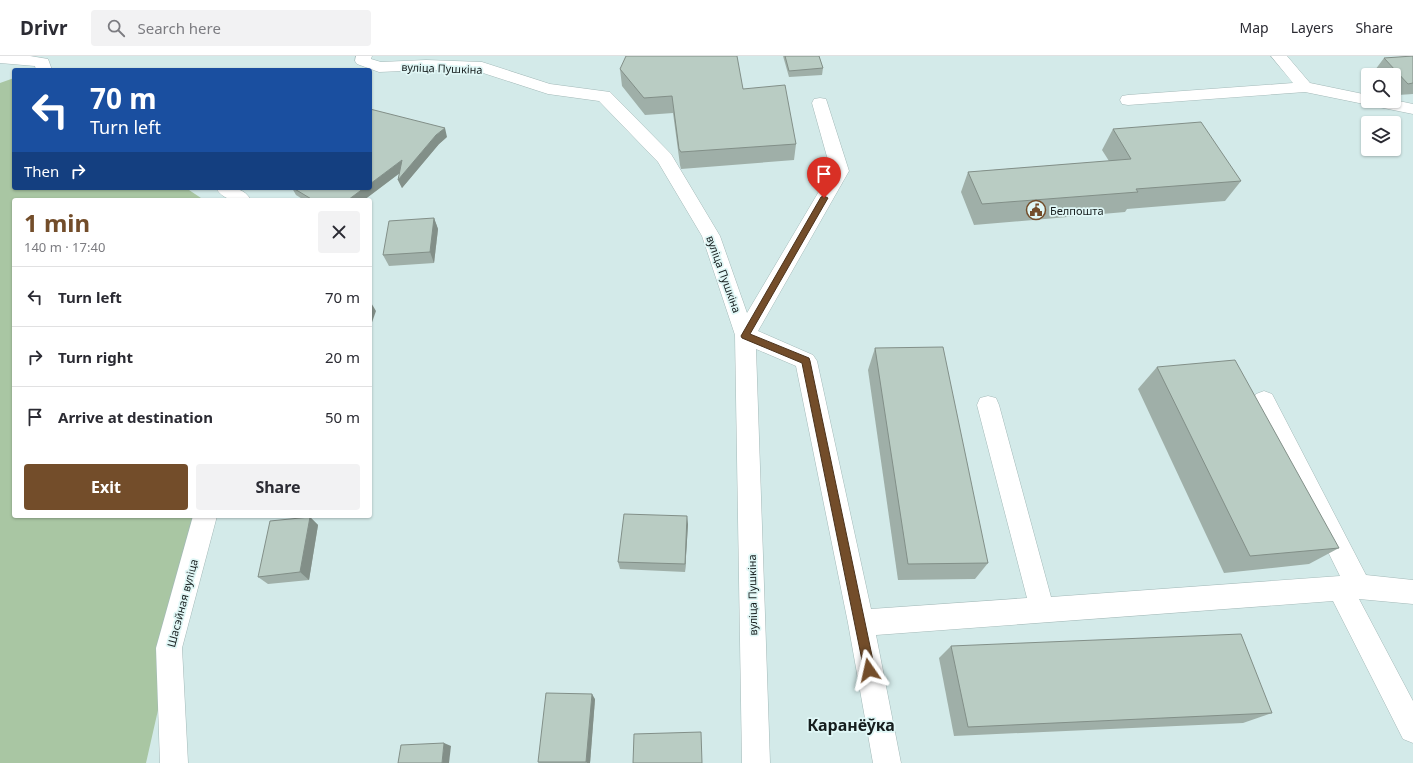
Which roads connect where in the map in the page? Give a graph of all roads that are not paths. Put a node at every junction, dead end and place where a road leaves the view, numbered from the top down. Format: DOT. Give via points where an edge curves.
graph roads {
  1 [pos="364,56"];
  2 [pos="1279,56"];
  3 [pos="0,58"];
  4 [pos="43,66"];
  5 [pos="1305,87"];
  6 [pos="1361,99"];
  7 [pos="1128,100"];
  8 [pos="820,103"];
  9 [pos="1401,107"];
  10 [pos="1413,109"];
  11 [pos="228,190"];
  12 [pos="239,198"];
  13 [pos="745,336"];
  14 [pos="1264,400"];
  15 [pos="988,405"];
  16 [pos="204,518"];
  17 [pos="1350,588"];
  18 [pos="1413,592"];
  19 [pos="1042,610"];
  20 [pos="860,623"];
  21 [pos="1413,729"];
  22 [pos="174,763"];
  23 [pos="756,763"];
  24 [pos="887,763"];
  1 -- 13 [label="street, вуліца Пушкіна" via="363,61 379,67 482,67 548,89 604,96 665,158 711,236"];
  2 -- 5 [label="street"];
  3 -- 4 [label="street"];
  5 -- 6 [label="street"];
  5 -- 7 [label="street"];
  8 -- 13 [label="street" via="840,171"];
  9 -- 10 [label="street"];
  11 -- 12 [label="street"];
  13 -- 20 [label="street" via="806,361"];
  13 -- 23 [label="street, вуліца Пушкіна"];
  14 -- 17 [label="street"];
  15 -- 19 [label="street"];
  16 -- 22 [label="street, Шасэйная вуліца" via="169,648"];
  17 -- 18 [label="street"];
  17 -- 19 [label="street"];
  17 -- 21 [label="street"];
  19 -- 20 [label="street"];
  20 -- 24 [label="street"];
}
